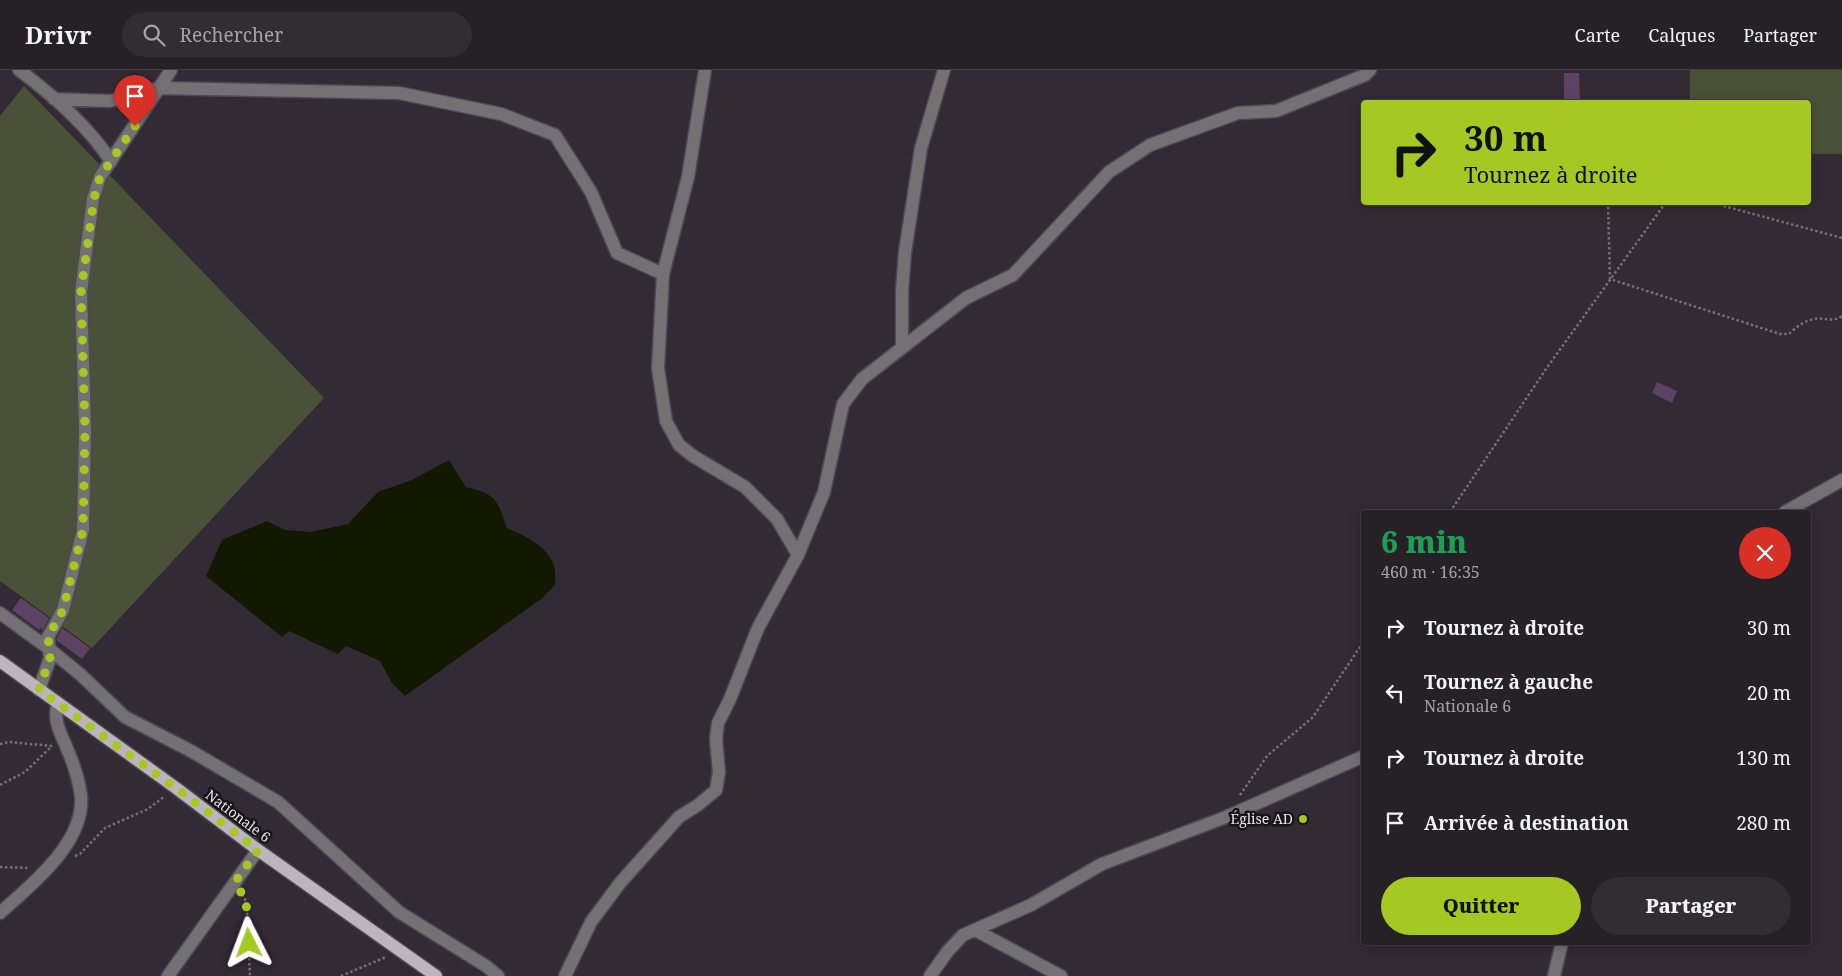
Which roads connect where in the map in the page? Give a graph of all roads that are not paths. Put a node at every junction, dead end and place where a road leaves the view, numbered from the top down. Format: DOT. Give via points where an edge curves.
graph roads {
  1 [pos="19,70"];
  2 [pos="171,70"];
  3 [pos="705,70"];
  4 [pos="944,70"];
  5 [pos="1370,70"];
  6 [pos="159,88"];
  7 [pos="54,99"];
  8 [pos="111,161"];
  9 [pos="663,274"];
  10 [pos="902,347"];
  11 [pos="1842,480"];
  12 [pos="1789,510"];
  13 [pos="798,555"];
  14 [pos="0,613"];
  15 [pos="48,648"];
  16 [pos="0,661"];
  17 [pos="39,690"];
  18 [pos="58,704"];
  19 [pos="1361,757"];
  20 [pos="258,850"];
  21 [pos="0,912"];
  22 [pos="975,930"];
  23 [pos="1561,945"];
  24 [pos="168,976"];
  25 [pos="436,976"];
  26 [pos="498,976"];
  27 [pos="565,976"];
  28 [pos="930,976"];
  29 [pos="1061,976"];
  30 [pos="1554,976"];
  1 -- 7 [label="street"];
  2 -- 6 [label="street"];
  3 -- 9 [label="street" via="688,178"];
  4 -- 10 [label="street" via="921,148 912,205 902,291"];
  5 -- 10 [label="street" via="1365,75 1276,111 1238,113 1150,145 1109,172 1013,275 966,298"];
  6 -- 7 [label="street" via="110,101"];
  6 -- 8 [label="street"];
  6 -- 9 [label="street" via="400,93 501,114 555,135 592,192 617,253"];
  7 -- 8 [label="street" via="98,141"];
  8 -- 15 [label="street" via="100,177 94,198 81,292 85,429 83,530 63,610 48,637"];
  9 -- 13 [label="street" via="658,368 666,421 679,445 745,487 777,519"];
  10 -- 13 [label="street" via="862,379 843,404 824,492"];
  11 -- 12 [label="street"];
  13 -- 27 [label="street" via="758,628 718,723 716,790 679,818 620,883 591,922"];
  14 -- 15 [label="street"];
  15 -- 17 [label="street" via="50,658"];
  15 -- 26 [label="street" via="82,675 125,717 278,802 398,912"];
  16 -- 17 [label="main road, Nationale 6"];
  17 -- 18 [label="main road, Nationale 6"];
  18 -- 20 [label="main road, Nationale 6"];
  18 -- 21 [label="street" via="55,719 74,767 81,797 79,815 73,831 49,868"];
  19 -- 22 [label="street" via="1226,817 1102,864 1031,905"];
  20 -- 24 [label="street"];
  20 -- 25 [label="main road, Nationale 6"];
  22 -- 28 [label="street" via="963,935 953,945"];
  22 -- 29 [label="street"];
  23 -- 30 [label="street"];
}
